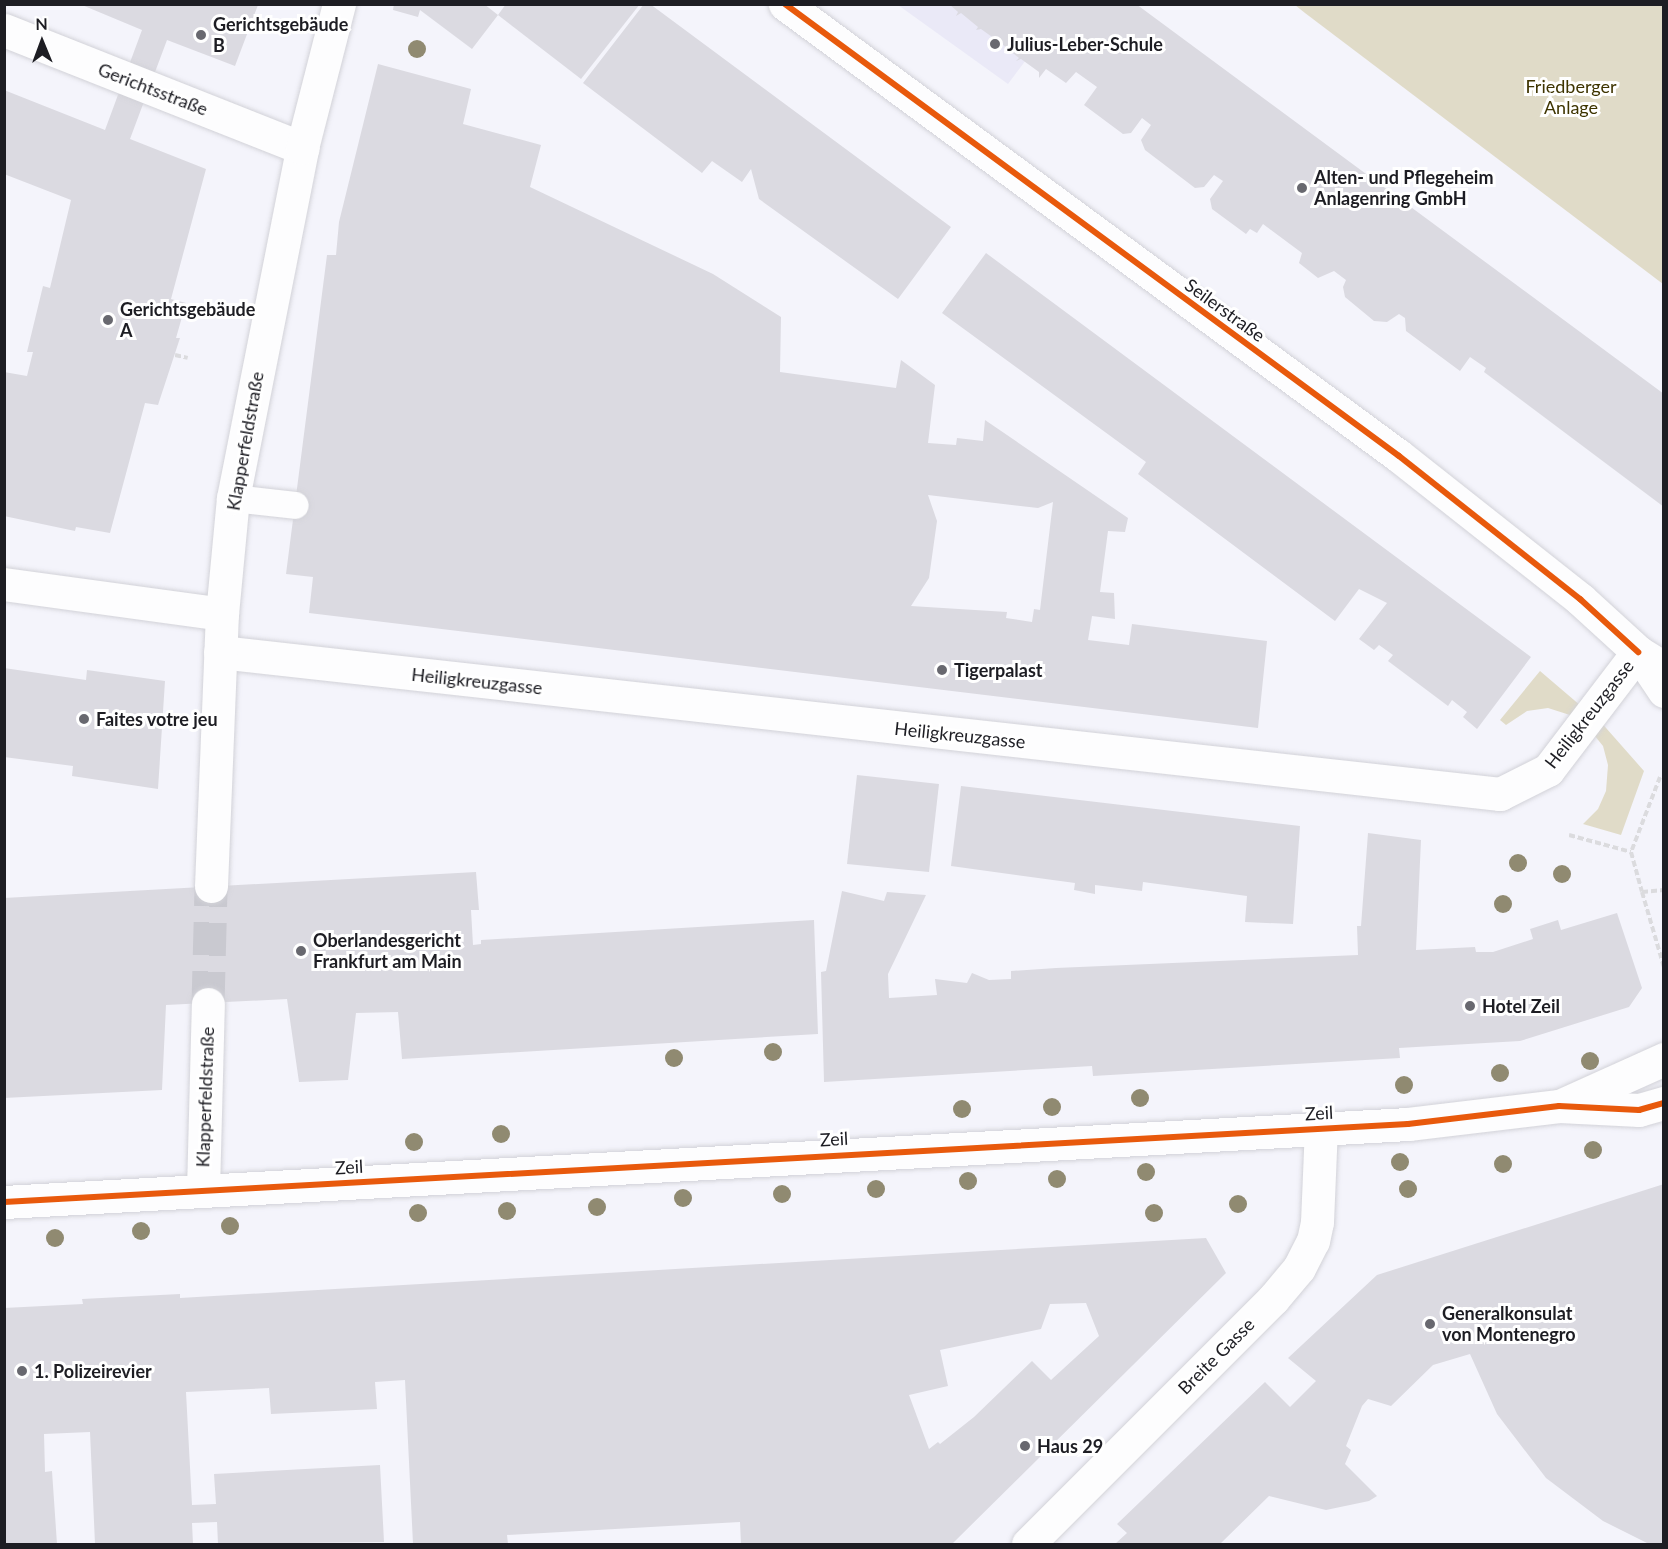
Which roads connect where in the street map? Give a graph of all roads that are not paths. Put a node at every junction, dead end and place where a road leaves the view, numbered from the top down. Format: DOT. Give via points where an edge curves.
graph roads {
  1 [pos="339,4"];
  2 [pos="785,4"];
  3 [pos="4,30"];
  4 [pos="302,148"];
  5 [pos="233,498"];
  6 [pos="295,505"];
  7 [pos="4,584"];
  8 [pos="222,614"];
  9 [pos="220,652"];
  10 [pos="1651,660"];
  11 [pos="1664,691"];
  12 [pos="211,885"];
  13 [pos="208,1004"];
  14 [pos="1664,1059"];
  15 [pos="1664,1103"];
  16 [pos="1559,1106"];
  17 [pos="1321,1127"];
  18 [pos="203,1190"];
  19 [pos="4,1202"];
  20 [pos="1028,1545"];
  1 -- 4 [label="street, Klapperfeldstraße"];
  2 -- 10 [label="street, Seilerstraße" via="1399,456"];
  3 -- 4 [label="street, Gerichtsstraße"];
  4 -- 5 [label="street, Klapperfeldstraße"];
  5 -- 6 [label="lane"];
  5 -- 8 [label="street, Klapperfeldstraße"];
  7 -- 8 [label="street"];
  8 -- 9 [label="street, Klapperfeldstraße"];
  9 -- 10 [label="street, Heiligkreuzgasse" via="1500,794 1548,770"];
  9 -- 12 [label="street, Klapperfeldstraße"];
  10 -- 11 [label="street, Seilerstraße"];
  13 -- 18 [label="street, Klapperfeldstraße"];
  14 -- 16 [label="street, Zeil"];
  15 -- 16 [label="street, Zeil" via="1640,1110"];
  16 -- 17 [label="street, Zeil" via="1419,1123"];
  17 -- 18 [label="street, Zeil"];
  17 -- 20 [label="street, Breite Gasse" via="1317,1222 1313,1241 1299,1268"];
  18 -- 19 [label="street, Zeil"];
}
